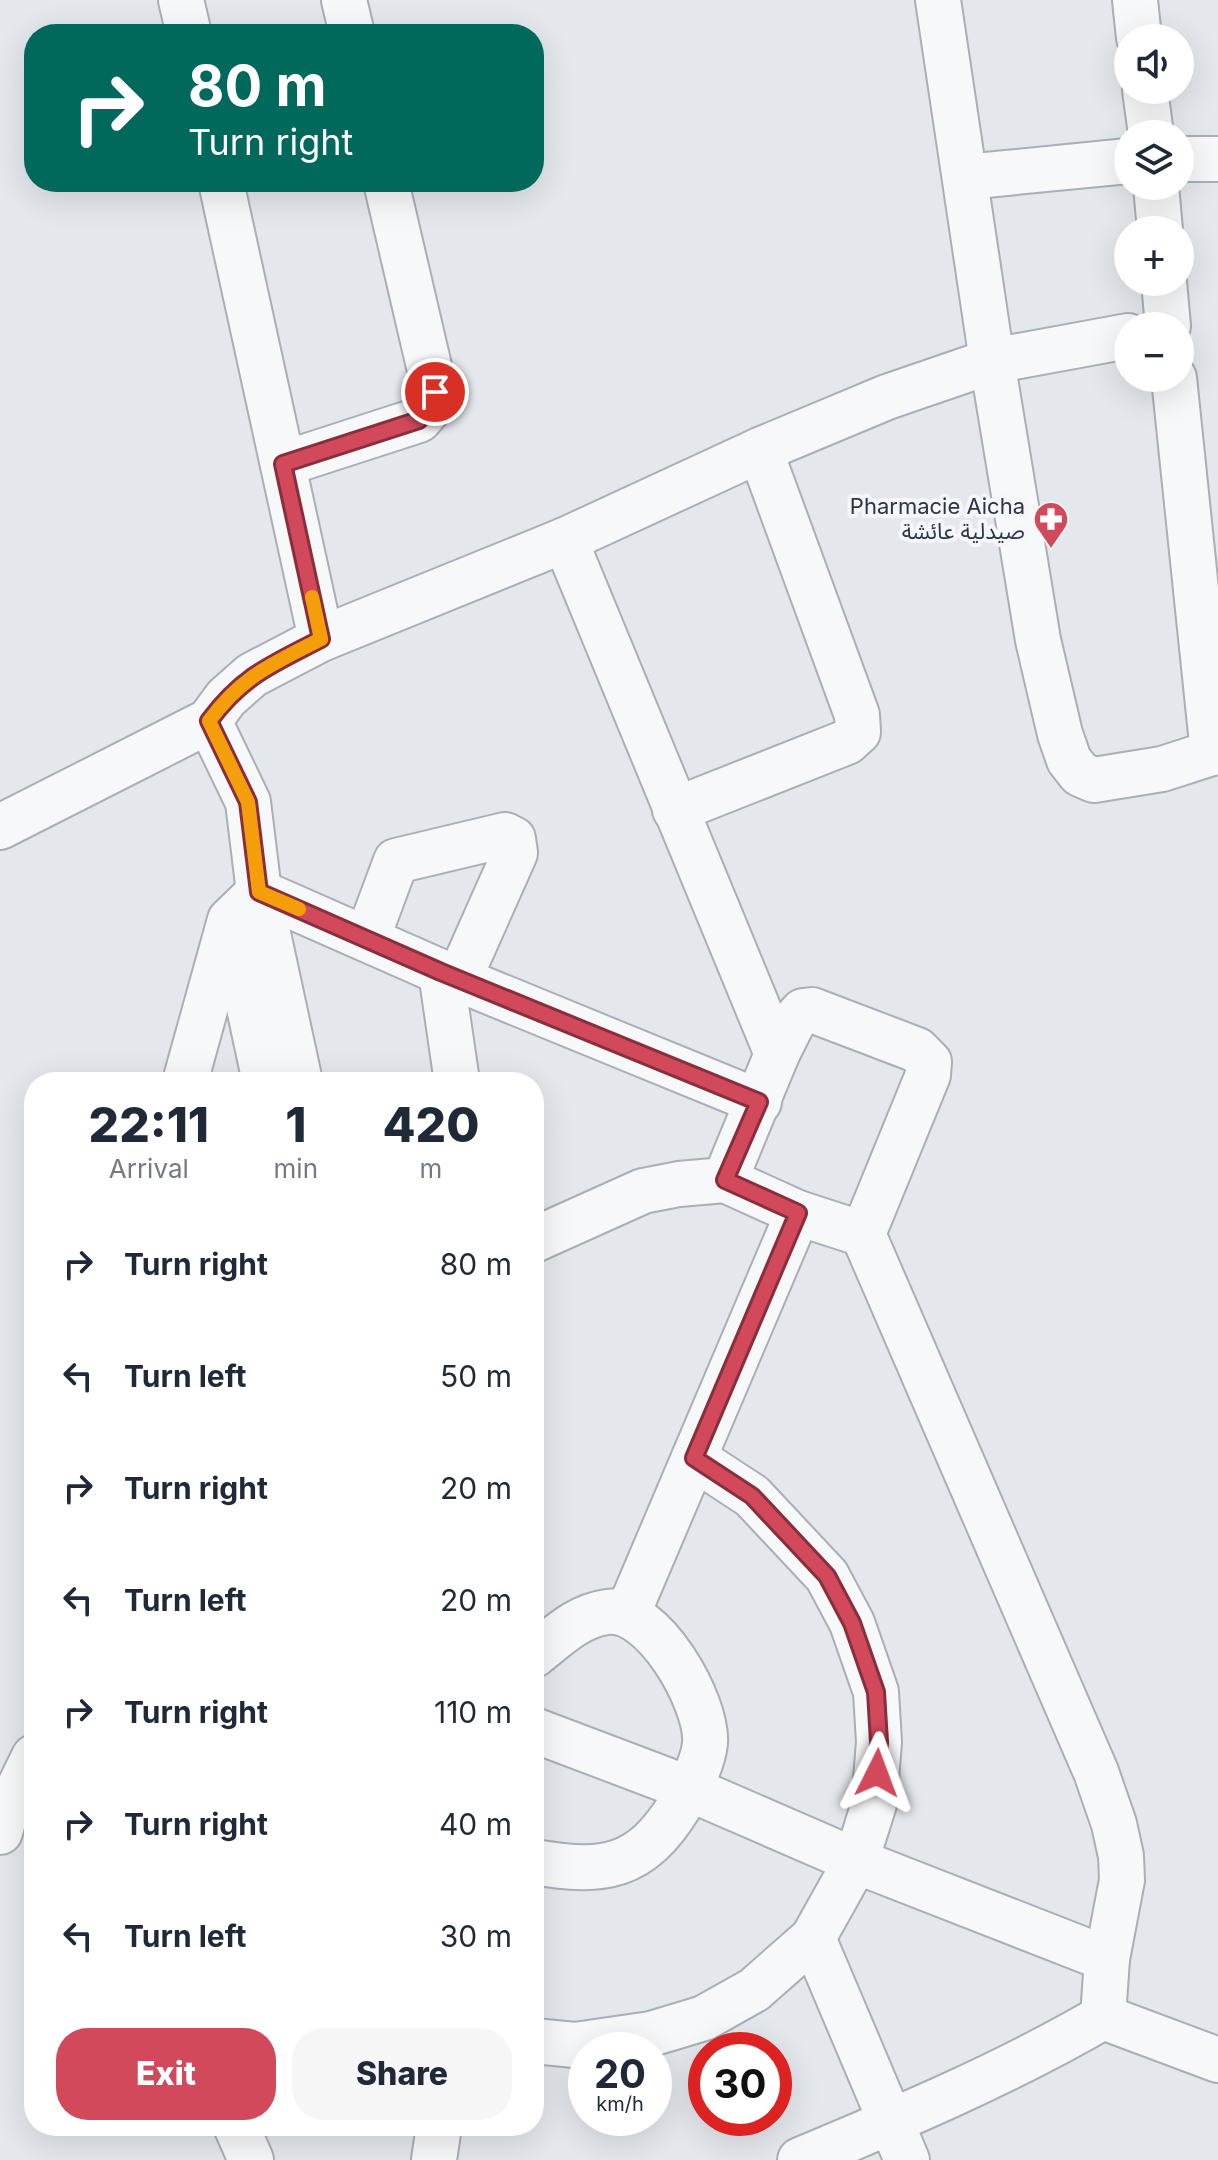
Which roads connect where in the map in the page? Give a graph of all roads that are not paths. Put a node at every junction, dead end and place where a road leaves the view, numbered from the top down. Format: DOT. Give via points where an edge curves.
graph roads {
  1 [pos="181,0"];
  2 [pos="344,0"];
  3 [pos="938,0"];
  4 [pos="1135,0"];
  5 [pos="187,24"];
  6 [pos="350,24"];
  7 [pos="1138,24"];
  8 [pos="1194,159"];
  9 [pos="1218,159"];
  10 [pos="1114,162"];
  11 [pos="965,177"];
  12 [pos="223,192"];
  13 [pos="388,192"];
  14 [pos="1114,339"];
  15 [pos="992,361"];
  16 [pos="1176,392"];
  17 [pos="760,450"];
  18 [pos="283,464"];
  19 [pos="565,540"];
  20 [pos="1208,612"];
  21 [pos="321,639"];
  22 [pos="209,721"];
  23 [pos="1216,752"];
  24 [pos="675,810"];
  25 [pos="0,827"];
  26 [pos="245,906"];
  27 [pos="367,939"];
  28 [pos="450,975"];
  29 [pos="777,1054"];
  30 [pos="188,1072"];
  31 [pos="264,1072"];
  32 [pos="297,1072"];
  33 [pos="456,1072"];
  34 [pos="759,1102"];
  35 [pos="725,1180"];
  36 [pos="798,1213"];
  37 [pos="863,1234"];
  38 [pos="544,1236"];
  39 [pos="694,1458"];
  40 [pos="628,1613"];
  41 [pos="544,1647"];
  42 [pos="544,1734"];
  43 [pos="24,1777"];
  44 [pos="690,1789"];
  45 [pos="0,1832"];
  46 [pos="856,1861"];
  47 [pos="544,1864"];
  48 [pos="813,1938"];
  49 [pos="1107,1959"];
  50 [pos="1103,2017"];
  51 [pos="544,2042"];
  52 [pos="1218,2060"];
  53 [pos="240,2136"];
  54 [pos="406,2136"];
  55 [pos="438,2136"];
  56 [pos="898,2141"];
  57 [pos="251,2160"];
  58 [pos="403,2160"];
  59 [pos="434,2160"];
  60 [pos="800,2160"];
  1 -- 5 [label="street"];
  2 -- 6 [label="street"];
  3 -- 11 [label="street"];
  4 -- 7 [label="street"];
  8 -- 9 [label="street"];
  10 -- 11 [label="street"];
  11 -- 15 [label="street"];
  12 -- 18 [label="street"];
  13 -- 18 [label="street" via="435,392 431,406 419,420"];
  14 -- 15 [label="street"];
  15 -- 17 [label="street"];
  15 -- 23 [label="street" via="1038,640 1069,760 1080,774 1094,780 1162,769"];
  16 -- 20 [label="street"];
  17 -- 19 [label="street"];
  17 -- 24 [label="street" via="857,715 858,732 847,742"];
  18 -- 21 [label="street"];
  19 -- 21 [label="street"];
  19 -- 24 [label="street"];
  20 -- 23 [label="street"];
  21 -- 22 [label="street" via="252,675"];
  22 -- 25 [label="street"];
  22 -- 26 [label="street" via="248,802"];
  24 -- 29 [label="street"];
  26 -- 27 [label="street"];
  26 -- 30 [label="street"];
  26 -- 31 [label="street"];
  26 -- 32 [label="street"];
  27 -- 28 [label="street"];
  27 -- 28 [label="street" via="396,861 505,835 513,839 515,853"];
  28 -- 33 [label="street"];
  28 -- 34 [label="street"];
  29 -- 34 [label="street"];
  29 -- 37 [label="street" via="793,1022 812,1010 917,1050 929,1062"];
  34 -- 35 [label="street"];
  35 -- 36 [label="street"];
  35 -- 38 [label="street" via="643,1191"];
  36 -- 37 [label="street"];
  36 -- 39 [label="street"];
  37 -- 49 [label="street" via="1090,1757 1114,1824 1122,1880"];
  39 -- 40 [label="street"];
  39 -- 46 [label="street" via="752,1496 827,1576 852,1623 876,1692 879,1742 874,1804"];
  40 -- 41 [label="street" via="608,1611 579,1620"];
  40 -- 44 [label="street" via="659,1640 701,1710 705,1744"];
  42 -- 44 [label="street"];
  43 -- 45 [label="street"];
  44 -- 46 [label="street"];
  44 -- 47 [label="street" via="644,1851 580,1869"];
  46 -- 48 [label="street"];
  46 -- 49 [label="street"];
  48 -- 51 [label="street" via="754,1990 704,2018 651,2034 575,2045"];
  48 -- 56 [label="street"];
  49 -- 50 [label="street"];
  50 -- 52 [label="street"];
  50 -- 56 [label="street"];
  53 -- 57 [label="street"];
  54 -- 58 [label="street"];
  55 -- 59 [label="street"];
  56 -- 60 [label="street"];
}
